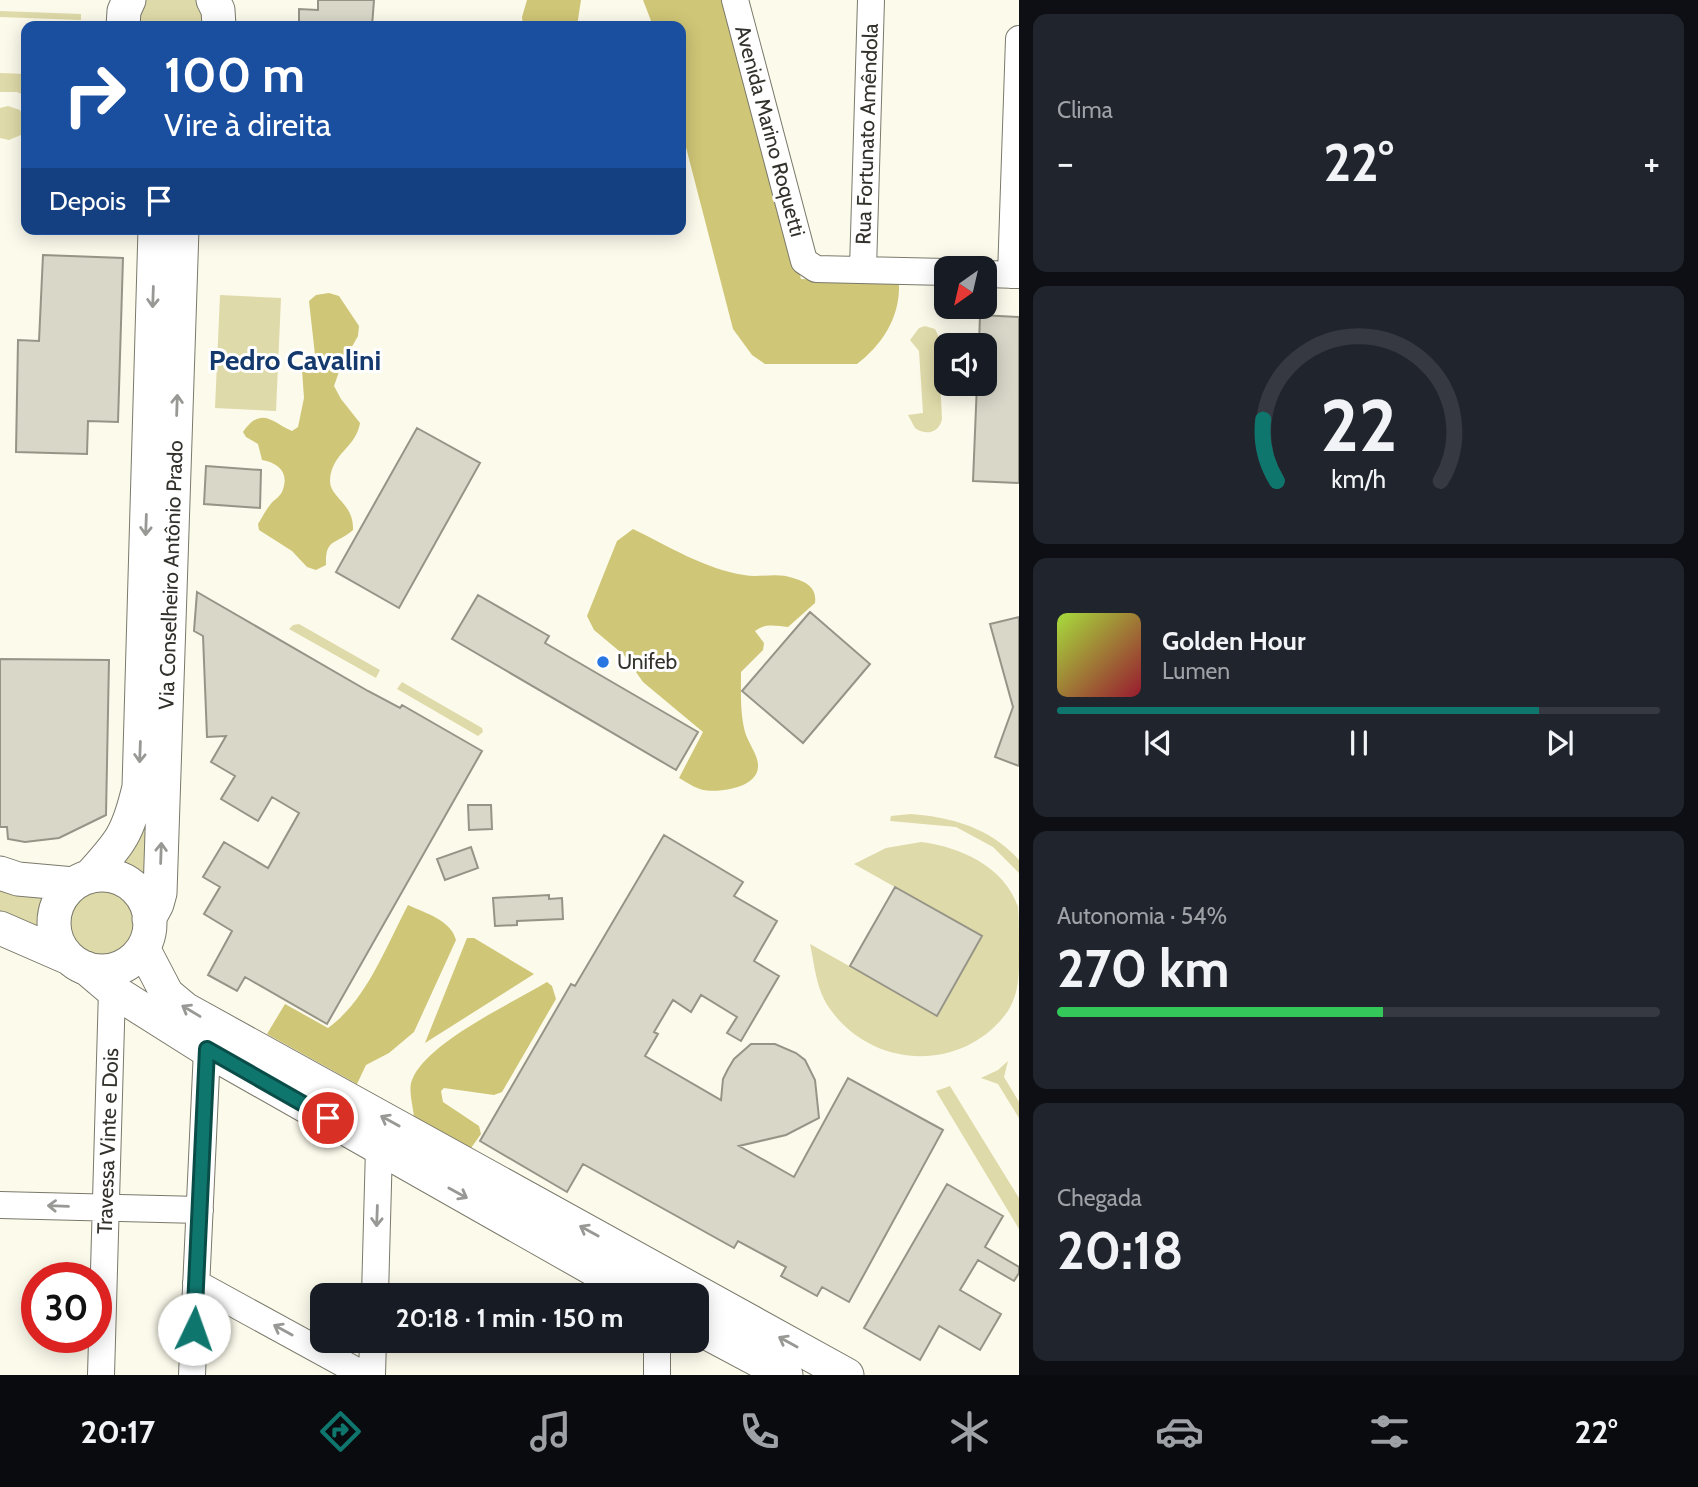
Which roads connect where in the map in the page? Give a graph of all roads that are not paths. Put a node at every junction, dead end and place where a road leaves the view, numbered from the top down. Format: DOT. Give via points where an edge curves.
graph roads {
  1 [pos="129,0"];
  2 [pos="213,0"];
  3 [pos="735,0"];
  4 [pos="872,0"];
  5 [pos="123,21"];
  6 [pos="219,21"];
  7 [pos="1019,39"];
  8 [pos="155,235"];
  9 [pos="182,235"];
  10 [pos="863,269"];
  11 [pos="934,272"];
  12 [pos="1005,275"];
  13 [pos="0,873"];
  14 [pos="82,880"];
  15 [pos="0,928"];
  16 [pos="146,934"];
  17 [pos="77,963"];
  18 [pos="111,990"];
  19 [pos="207,1049"];
  20 [pos="379,1148"];
  21 [pos="0,1205"];
  22 [pos="106,1208"];
  23 [pos="200,1210"];
  24 [pos="197,1283"];
  25 [pos="375,1283"];
  26 [pos="643,1283"];
  27 [pos="644,1283"];
  28 [pos="709,1313"];
  29 [pos="709,1334"];
  30 [pos="373,1353"];
  31 [pos="657,1353"];
  32 [pos="101,1375"];
  33 [pos="192,1375"];
  34 [pos="364,1375"];
  35 [pos="372,1375"];
  36 [pos="657,1375"];
  37 [pos="786,1375"];
  38 [pos="847,1375"];
  1 -- 5 [label="main road"];
  2 -- 6 [label="main road"];
  3 -- 10 [label="street, Avenida Marino Roquetti" via="804,261 816,269"];
  4 -- 10 [label="street, Rua Fortunato Amêndola"];
  7 -- 12 [label="street"];
  8 -- 14 [label="main road, Via Conselheiro Antônio Prado, one-way" via="138,787 120,844"];
  16 -- 9 [label="main road, Via Conselheiro Antônio Prado, one-way" via="160,894"];
  10 -- 11 [label="street"];
  13 -- 14 [label="main road" via="18,879"];
  14 -- 16 [label="main road" via="106,875 136,889 145,903"];
  14 -- 17 [label="main road" via="62,896 54,920 59,945"];
  15 -- 17 [label="main road"];
  16 -- 17 [label="main road" via="132,960 118,968 102,971"];
  27 -- 16 [label="main road, one-way" via="185,1009 167,994"];
  17 -- 18 [label="main road"];
  18 -- 19 [label="main road"];
  18 -- 22 [label="street, Travessa Vinte e Dois"];
  19 -- 20 [label="main road"];
  19 -- 23 [label="street"];
  20 -- 25 [label="street, one-way"];
  20 -- 26 [label="main road, one-way"];
  22 -- 21 [label="street, one-way"];
  22 -- 23 [label="street"];
  22 -- 32 [label="street, Travessa Vinte e Dois"];
  23 -- 24 [label="street"];
  24 -- 33 [label="street"];
  34 -- 24 [label="street, one-way"];
  38 -- 28 [label="main road, one-way"];
  29 -- 37 [label="main road"];
  30 -- 35 [label="street"];
  31 -- 36 [label="street"];
}
